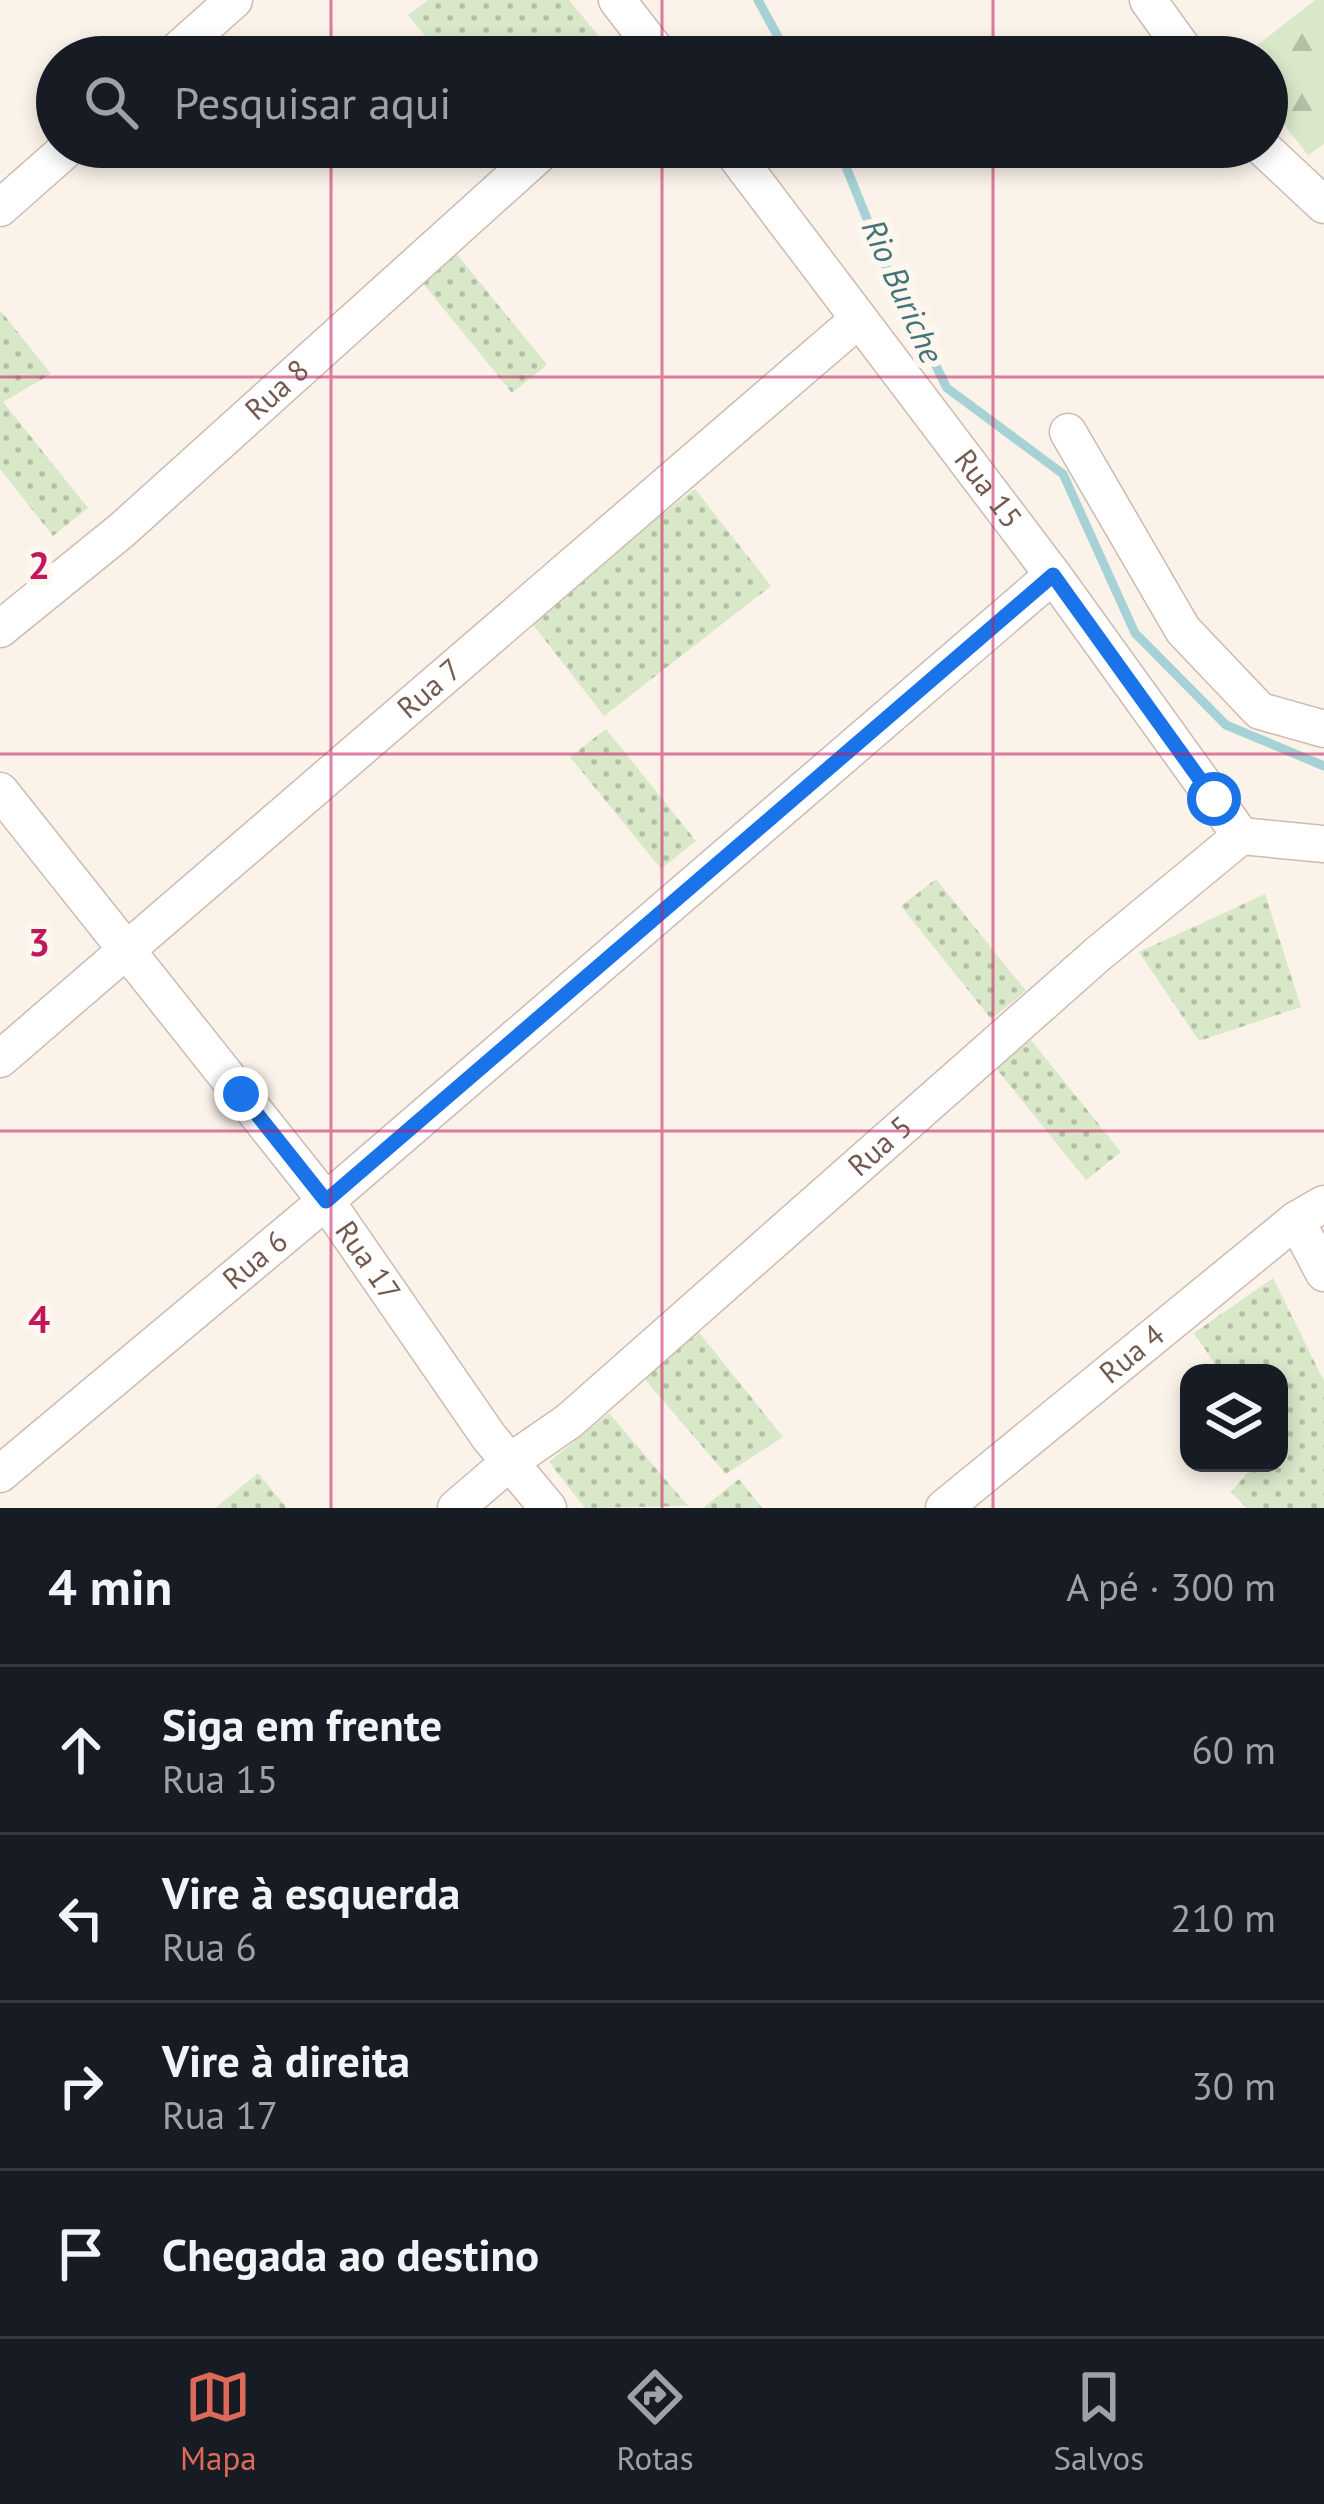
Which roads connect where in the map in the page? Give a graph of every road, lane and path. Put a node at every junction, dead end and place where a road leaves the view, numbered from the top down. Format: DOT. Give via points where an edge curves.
graph roads {
  1 [pos="234,0"];
  2 [pos="617,0"];
  3 [pos="1148,0"];
  4 [pos="194,36"];
  5 [pos="642,36"];
  6 [pos="1174,36"];
  7 [pos="45,168"];
  8 [pos="524,168"];
  9 [pos="745,168"];
  10 [pos="1284,168"];
  11 [pos="1324,205"];
  12 [pos="0,208"];
  13 [pos="859,320"];
  14 [pos="1068,432"];
  15 [pos="1053,575"];
  16 [pos="0,629"];
  17 [pos="1324,729"];
  18 [pos="0,791"];
  19 [pos="1241,836"];
  20 [pos="1324,844"];
  21 [pos="128,951"];
  22 [pos="0,1059"];
  23 [pos="326,1201"];
  24 [pos="1310,1212"];
  25 [pos="1324,1274"];
  26 [pos="511,1461"];
  27 [pos="0,1474"];
  28 [pos="456,1508"];
  29 [pos="548,1508"];
  30 [pos="944,1508"];
  1 -- 4 [label="street"];
  2 -- 5 [label="street"];
  3 -- 6 [label="street"];
  7 -- 12 [label="street"];
  8 -- 16 [label="street, Rua 8" via="122,530"];
  9 -- 13 [label="street, Rua 15"];
  10 -- 11 [label="street"];
  13 -- 15 [label="street, Rua 15"];
  13 -- 21 [label="street, Rua 7"];
  14 -- 17 [label="street" via="1184,630 1260,711"];
  15 -- 19 [label="street, Rua 15"];
  15 -- 23 [label="street, Rua 6"];
  18 -- 21 [label="street, Rua 17"];
  19 -- 20 [label="street"];
  19 -- 26 [label="street, Rua 5"];
  21 -- 22 [label="street, Rua 7"];
  21 -- 23 [label="street, Rua 17"];
  23 -- 26 [label="street, Rua 17"];
  23 -- 27 [label="street, Rua 6"];
  24 -- 25 [label="street"];
  24 -- 30 [label="street, Rua 4"];
  26 -- 28 [label="street, Rua 5"];
  26 -- 29 [label="street, Rua 17"];
}
